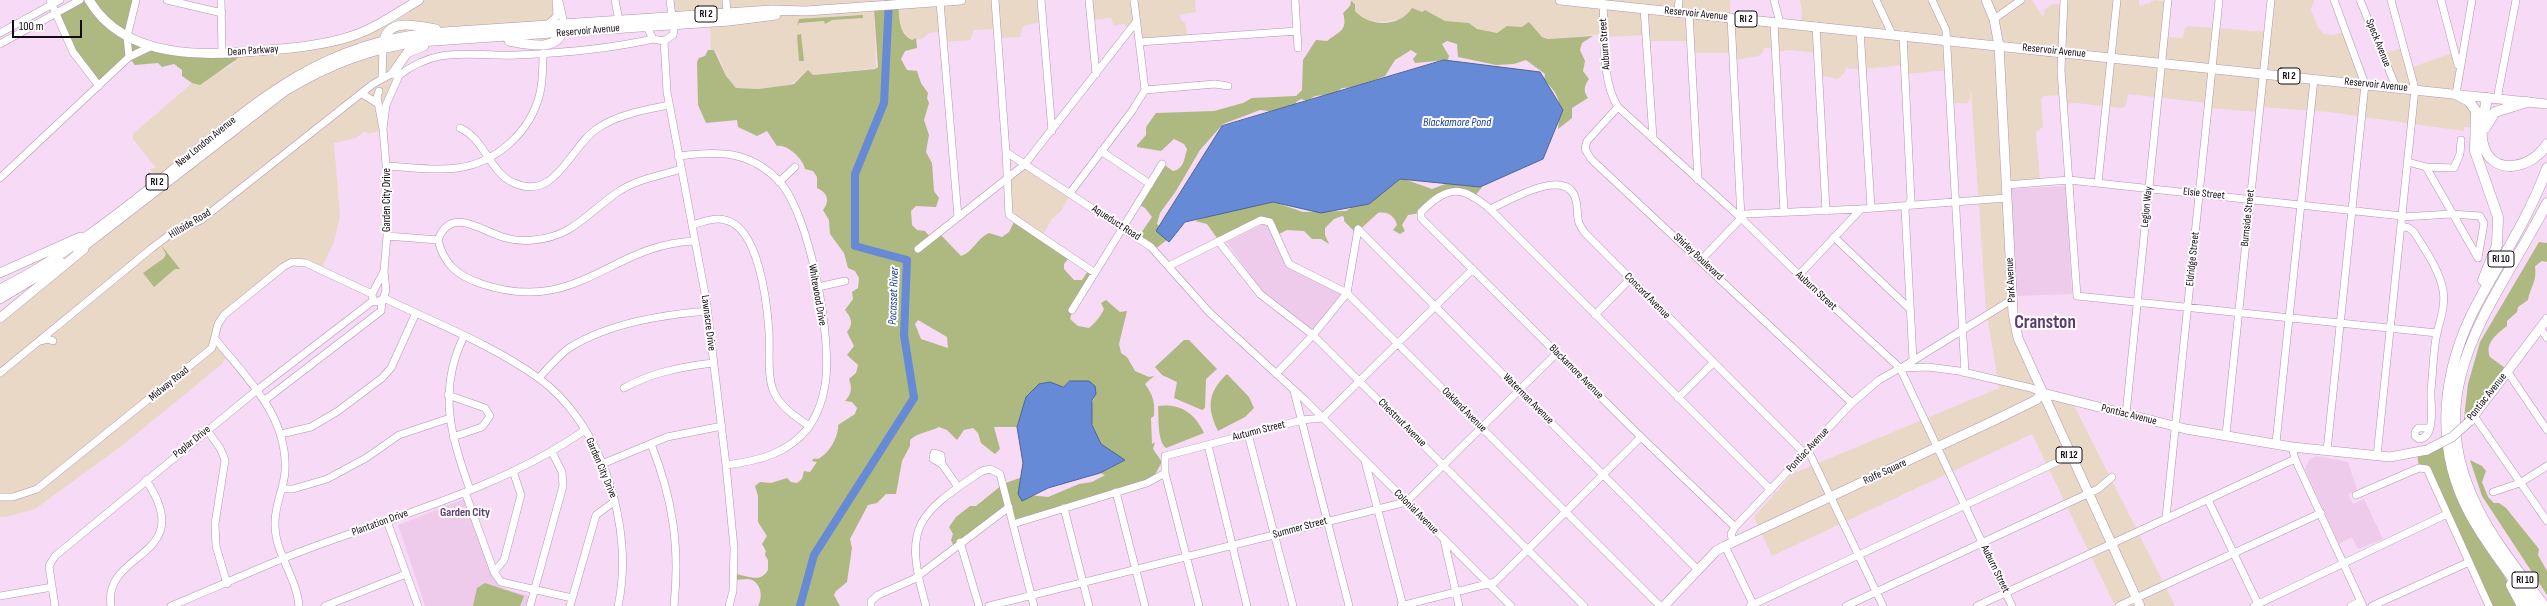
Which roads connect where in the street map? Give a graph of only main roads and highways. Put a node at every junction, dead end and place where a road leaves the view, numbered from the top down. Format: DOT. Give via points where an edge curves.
graph roads {
  1 [pos="89,0"];
  2 [pos="419,0"];
  3 [pos="961,0"];
  4 [pos="1560,0"];
  5 [pos="1986,0"];
  6 [pos="1577,1"];
  7 [pos="1627,3"];
  8 [pos="793,12"];
  9 [pos="674,21"];
  10 [pos="563,28"];
  11 [pos="437,42"];
  12 [pos="383,45"];
  13 [pos="1999,46"];
  14 [pos="395,75"];
  15 [pos="2456,94"];
  16 [pos="2489,98"];
  17 [pos="2527,102"];
  18 [pos="2547,104"];
  19 [pos="2477,119"];
  20 [pos="2547,144"];
  21 [pos="2485,150"];
  22 [pos="2547,168"];
  23 [pos="2547,202"];
  24 [pos="100,228"];
  25 [pos="91,242"];
  26 [pos="0,273"];
  27 [pos="0,289"];
  28 [pos="0,299"];
  29 [pos="0,318"];
  30 [pos="2547,319"];
  31 [pos="2456,350"];
  32 [pos="2043,393"];
  33 [pos="2484,536"];
  34 [pos="2506,553"];
  35 [pos="2547,603"];
  36 [pos="1664,606"];
  37 [pos="2140,606"];
  38 [pos="2522,606"];
  39 [pos="2533,606"];
  40 [pos="2544,606"];
  1 -- 2 [label="main road, Dean Parkway" via="102,18 127,37 192,54 222,54 310,46 354,35"];
  3 -- 8 [label="main road, Reservoir Avenue / RI 2"];
  4 -- 6 [label="main road, Reservoir Avenue / RI 2"];
  5 -- 13 [label="main road, Park Avenue / RI 12" via="1994,19"];
  6 -- 7 [label="main road, Reservoir Avenue / RI 2"];
  7 -- 13 [label="main road, Reservoir Avenue / RI 2" via="1678,12"];
  8 -- 9 [label="main road, Reservoir Avenue / RI 2" via="750,18"];
  8 -- 9 [label="main road, Reservoir Avenue / RI 2" via="771,10 727,13"];
  9 -- 10 [label="main road, Reservoir Avenue / RI 2" via="619,21"];
  9 -- 10 [label="main road, Reservoir Avenue / RI 2" via="647,27"];
  10 -- 11 [label="main road, RI 2" via="557,41 551,45 493,38"];
  10 -- 12 [label="main road, Reservoir Avenue / RI 2" via="546,25 451,32 402,24 390,29"];
  11 -- 12 [label="main road, RI 2"];
  11 -- 14 [label="main road" via="407,53"];
  12 -- 24 [label="main road, New London Avenue / RI 2" via="345,52 321,62 276,89 208,139"];
  12 -- 25 [label="main road, New London Avenue / RI 2" via="330,67 285,91"];
  13 -- 15 [label="main road, Reservoir Avenue / RI 2"];
  13 -- 32 [label="main road, Park Avenue / RI 12" via="2013,299 2020,345"];
  15 -- 16 [label="main road, Reservoir Avenue / RI 2"];
  15 -- 19 [label="highway" via="2472,104"];
  16 -- 17 [label="main road, Reservoir Avenue / RI 2"];
  16 -- 19 [label="highway"];
  16 -- 21 [label="highway" via="2482,134"];
  17 -- 18 [label="main road, Reservoir Avenue / RI 2"];
  17 -- 21 [label="highway" via="2501,109 2493,114 2485,130"];
  19 -- 31 [label="highway" via="2475,151 2496,206 2499,234 2494,255 2466,318"];
  20 -- 21 [label="highway" via="2535,158 2525,164 2513,166 2496,162"];
  22 -- 31 [label="highway, RI 10" via="2528,211 2469,320"];
  23 -- 34 [label="highway, RI 10" via="2474,334 2463,364 2456,398 2456,439 2464,476 2483,518"];
  24 -- 26 [label="main road"];
  24 -- 27 [label="main road, New London Avenue / RI 2" via="54,260"];
  25 -- 28 [label="main road, New London Avenue / RI 2"];
  25 -- 29 [label="main road"];
  30 -- 32 [label="main road, Pontiac Avenue, bridge" via="2472,418 2452,437 2427,450 2401,456 2292,447 2176,426"];
  31 -- 33 [label="highway, RI 10" via="2446,400 2448,450 2463,500"];
  32 -- 36 [label="main road, Rolfe Square" via="2036,400 1937,448 1716,551"];
  32 -- 37 [label="main road, Park Avenue / RI 12"];
  33 -- 38 [label="highway"];
  33 -- 39 [label="highway, RI 10"];
  34 -- 35 [label="highway"];
  34 -- 40 [label="highway, RI 10"];
}
